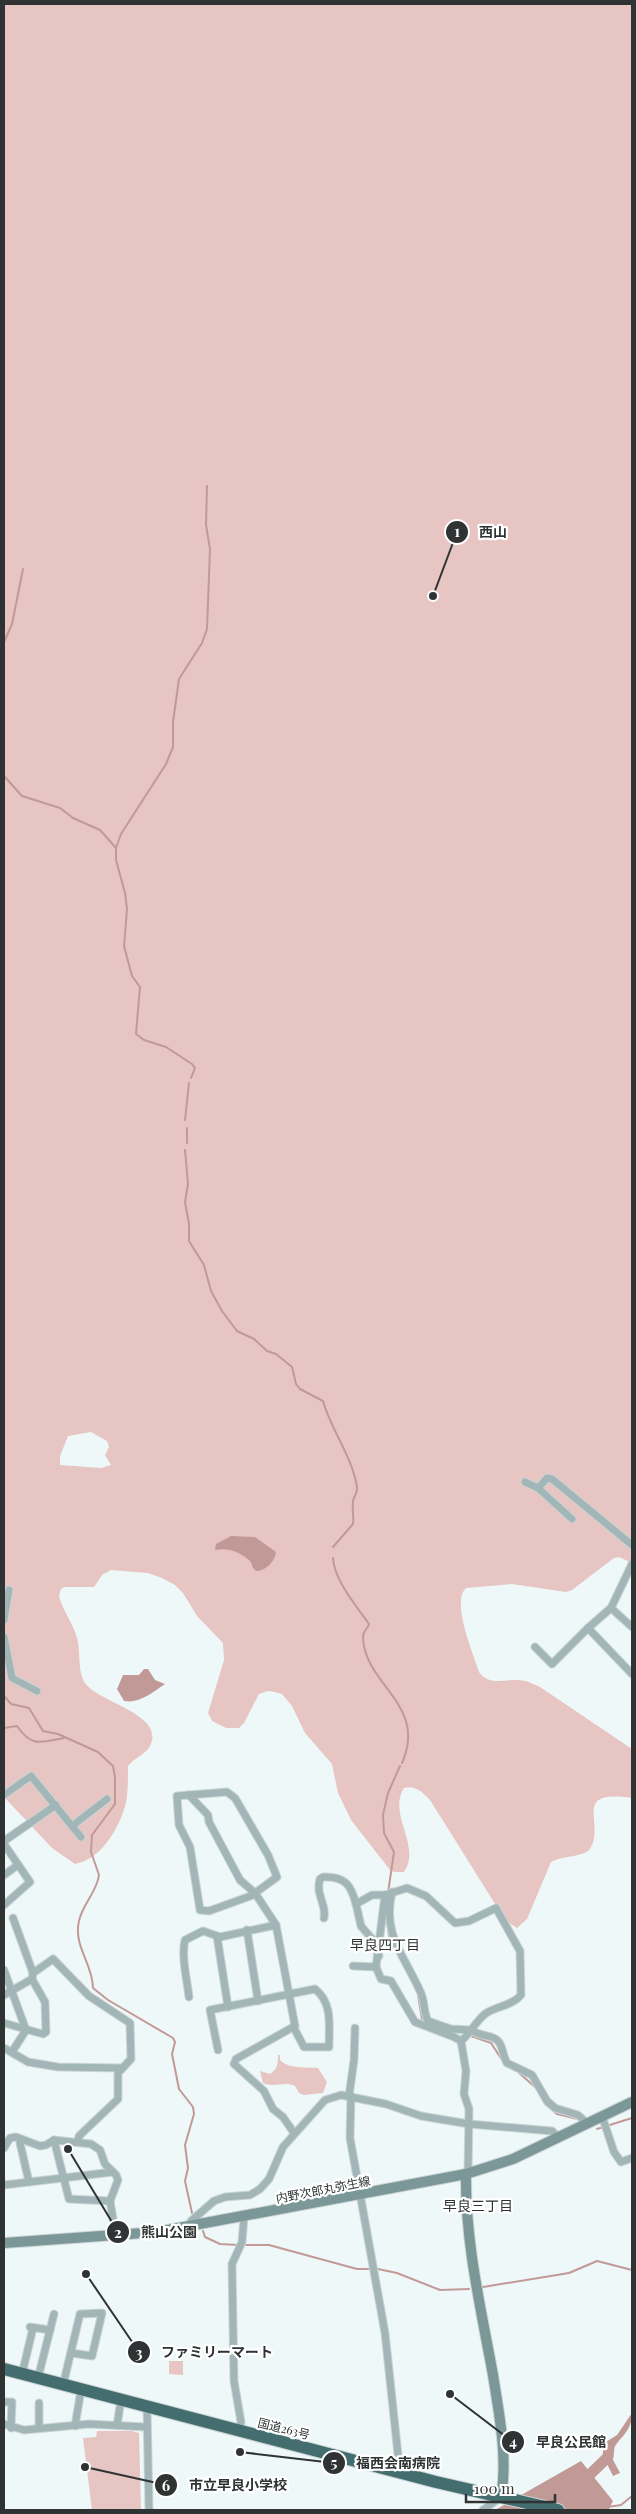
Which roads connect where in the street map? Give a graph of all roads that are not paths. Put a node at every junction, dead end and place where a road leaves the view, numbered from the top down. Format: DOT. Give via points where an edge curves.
graph roads {
  1 [pos="525,1482"];
  2 [pos="538,1488"];
  3 [pos="572,1519"];
  4 [pos="632,1545"];
  5 [pos="632,1564"];
  6 [pos="8,1590"];
  7 [pos="611,1608"];
  8 [pos="4,1620"];
  9 [pos="632,1626"];
  10 [pos="588,1628"];
  11 [pos="4,1637"];
  12 [pos="535,1647"];
  13 [pos="632,1674"];
  14 [pos="37,1691"];
  15 [pos="4,1795"];
  16 [pos="189,1795"];
  17 [pos="107,1799"];
  18 [pos="56,1805"];
  19 [pos="72,1826"];
  20 [pos="81,1837"];
  21 [pos="4,1843"];
  22 [pos="18,1865"];
  23 [pos="4,1875"];
  24 [pos="255,1893"];
  25 [pos="388,1893"];
  26 [pos="356,1904"];
  27 [pos="4,1905"];
  28 [pos="13,1918"];
  29 [pos="324,1918"];
  30 [pos="276,1925"];
  31 [pos="247,1930"];
  32 [pos="217,1936"];
  33 [pos="379,1956"];
  34 [pos="353,1966"];
  35 [pos="376,1967"];
  36 [pos="4,1970"];
  37 [pos="32,1976"];
  38 [pos="7,1993"];
  39 [pos="290,1995"];
  40 [pos="188,1997"];
  41 [pos="258,2001"];
  42 [pos="228,2006"];
  43 [pos="4,2023"];
  44 [pos="294,2028"];
  45 [pos="355,2028"];
  46 [pos="26,2030"];
  47 [pos="472,2030"];
  48 [pos="461,2042"];
  49 [pos="4,2048"];
  50 [pos="218,2050"];
  51 [pos="12,2052"];
  52 [pos="121,2068"];
  53 [pos="350,2096"];
  54 [pos="632,2102"];
  55 [pos="603,2119"];
  56 [pos="588,2123"];
  57 [pos="469,2124"];
  58 [pos="294,2133"];
  59 [pos="7,2138"];
  60 [pos="558,2138"];
  61 [pos="21,2139"];
  62 [pos="54,2140"];
  63 [pos="78,2142"];
  64 [pos="4,2148"];
  65 [pos="632,2158"];
  66 [pos="113,2172"];
  67 [pos="467,2174"];
  68 [pos="63,2178"];
  69 [pos="29,2182"];
  70 [pos="4,2185"];
  71 [pos="359,2195"];
  72 [pos="110,2200"];
  73 [pos="244,2217"];
  74 [pos="191,2226"];
  75 [pos="116,2236"];
  76 [pos="4,2243"];
  77 [pos="54,2314"];
  78 [pos="50,2330"];
  79 [pos="72,2353"];
  80 [pos="4,2368"];
  81 [pos="22,2374"];
  82 [pos="38,2378"];
  83 [pos="64,2385"];
  84 [pos="81,2390"];
  85 [pos="121,2400"];
  86 [pos="4,2402"];
  87 [pos="39,2403"];
  88 [pos="146,2407"];
  89 [pos="4,2424"];
  90 [pos="117,2425"];
  91 [pos="76,2426"];
  92 [pos="146,2427"];
  93 [pos="11,2428"];
  94 [pos="39,2428"];
  95 [pos="239,2431"];
  96 [pos="398,2472"];
  97 [pos="504,2497"];
  98 [pos="148,2510"];
  99 [pos="483,2510"];
  100 [pos="558,2510"];
  1 -- 2 [label="street"];
  2 -- 3 [label="street"];
  2 -- 4 [label="street" via="547,1478 552,1479"];
  5 -- 7 [label="street"];
  6 -- 8 [label="street"];
  7 -- 9 [label="street"];
  7 -- 10 [label="street"];
  10 -- 12 [label="street" via="552,1664"];
  10 -- 13 [label="street"];
  11 -- 14 [label="street" via="12,1678"];
  15 -- 18 [label="street" via="31,1776"];
  16 -- 24 [label="street" via="208,1815 240,1880"];
  16 -- 24 [label="street" via="227,1792 235,1798 277,1877"];
  16 -- 24 [label="street" via="177,1796 179,1826 190,1847 200,1910 209,1911"];
  17 -- 19 [label="street"];
  18 -- 19 [label="street"];
  18 -- 21 [label="street"];
  19 -- 20 [label="street"];
  21 -- 22 [label="street"];
  22 -- 23 [label="street"];
  22 -- 27 [label="street" via="30,1882"];
  24 -- 30 [label="street"];
  25 -- 26 [label="street" via="372,1895"];
  25 -- 33 [label="street"];
  25 -- 47 [label="street" via="394,1943 420,1992 428,2021 452,2029"];
  25 -- 47 [label="street" via="400,1888 417,1891 455,1923 469,1921 496,1908 520,1951 521,1995 517,2000 482,2016"];
  26 -- 29 [label="street" via="346,1881 323,1877 318,1891"];
  26 -- 33 [label="street" via="361,1926 373,1940"];
  28 -- 37 [label="street"];
  30 -- 31 [label="street"];
  30 -- 39 [label="street"];
  31 -- 32 [label="street"];
  31 -- 41 [label="street"];
  32 -- 40 [label="street" via="203,1931 185,1940 183,1950"];
  32 -- 42 [label="street"];
  33 -- 35 [label="street"];
  34 -- 35 [label="street"];
  35 -- 48 [label="street" via="382,1979 391,1981 415,2022"];
  36 -- 38 [label="street"];
  37 -- 38 [label="street"];
  37 -- 46 [label="street" via="45,2002 46,2032"];
  37 -- 52 [label="street" via="53,1959 89,1996 130,2023 131,2059"];
  38 -- 46 [label="street"];
  39 -- 41 [label="street"];
  39 -- 44 [label="street" via="296,2022"];
  39 -- 44 [label="street" via="315,1989 323,1995 328,2007 329,2047 301,2045"];
  41 -- 42 [label="street"];
  42 -- 50 [label="street" via="210,2010"];
  43 -- 46 [label="street"];
  44 -- 58 [label="street" via="236,2059 234,2064 264,2091 273,2109"];
  45 -- 53 [label="street"];
  46 -- 51 [label="street"];
  47 -- 48 [label="street"];
  47 -- 56 [label="street" via="499,2042 507,2063 532,2075 554,2108 578,2114"];
  48 -- 57 [label="street"];
  49 -- 51 [label="street"];
  51 -- 52 [label="street" via="28,2062 58,2067"];
  52 -- 63 [label="street" via="118,2098 79,2136"];
  53 -- 57 [label="street" via="421,2116"];
  53 -- 58 [label="street" via="334,2095 326,2100"];
  53 -- 71 [label="street" via="350,2138"];
  54 -- 55 [label="main road, 内野次郎丸弥生線"];
  55 -- 56 [label="main road, 内野次郎丸弥生線"];
  55 -- 65 [label="street" via="614,2152 621,2162"];
  56 -- 60 [label="main road, 内野次郎丸弥生線"];
  57 -- 60 [label="street" via="552,2131"];
  57 -- 67 [label="street"];
  58 -- 74 [label="street" via="260,2189 250,2195 214,2201 191,2221"];
  59 -- 61 [label="street"];
  59 -- 64 [label="street"];
  60 -- 67 [label="main road, 内野次郎丸弥生線" via="513,2159"];
  61 -- 62 [label="street" via="40,2146"];
  61 -- 69 [label="street"];
  62 -- 63 [label="street"];
  62 -- 68 [label="street"];
  63 -- 66 [label="street" via="91,2144 100,2150 105,2164"];
  66 -- 68 [label="street"];
  66 -- 72 [label="street" via="118,2180"];
  67 -- 71 [label="main road, 内野次郎丸弥生線"];
  67 -- 97 [label="main road" via="468,2228 499,2411"];
  68 -- 69 [label="street"];
  68 -- 72 [label="street" via="69,2199"];
  69 -- 70 [label="street"];
  71 -- 73 [label="main road, 内野次郎丸弥生線"];
  71 -- 96 [label="street" via="385,2333"];
  72 -- 75 [label="street"];
  73 -- 74 [label="main road, 内野次郎丸弥生線"];
  73 -- 95 [label="street" via="242,2242 232,2264 234,2381 241,2422"];
  74 -- 75 [label="main road, 内野次郎丸弥生線"];
  75 -- 76 [label="main road, 内野次郎丸弥生線"];
  77 -- 78 [label="street"];
  78 -- 81 [label="street" via="31,2328"];
  78 -- 82 [label="street"];
  79 -- 79 [label="street" via="80,2314 102,2313 92,2356"];
  79 -- 83 [label="street"];
  80 -- 81 [label="highway, 国道263号"];
  81 -- 82 [label="highway, 国道263号"];
  82 -- 83 [label="highway, 国道263号"];
  83 -- 84 [label="highway, 国道263号"];
  84 -- 85 [label="highway, 国道263号"];
  84 -- 91 [label="street"];
  85 -- 88 [label="highway, 国道263号"];
  85 -- 90 [label="street"];
  86 -- 93 [label="street" via="12,2402"];
  87 -- 94 [label="street"];
  88 -- 92 [label="street"];
  88 -- 95 [label="highway, 国道263号"];
  89 -- 93 [label="street"];
  90 -- 91 [label="street"];
  90 -- 92 [label="street"];
  91 -- 94 [label="street"];
  92 -- 98 [label="street"];
  93 -- 94 [label="street"];
  95 -- 96 [label="highway, 国道263号"];
  96 -- 97 [label="highway, 国道263号"];
  97 -- 99 [label="street"];
  97 -- 100 [label="highway, 国道263号"];
}
